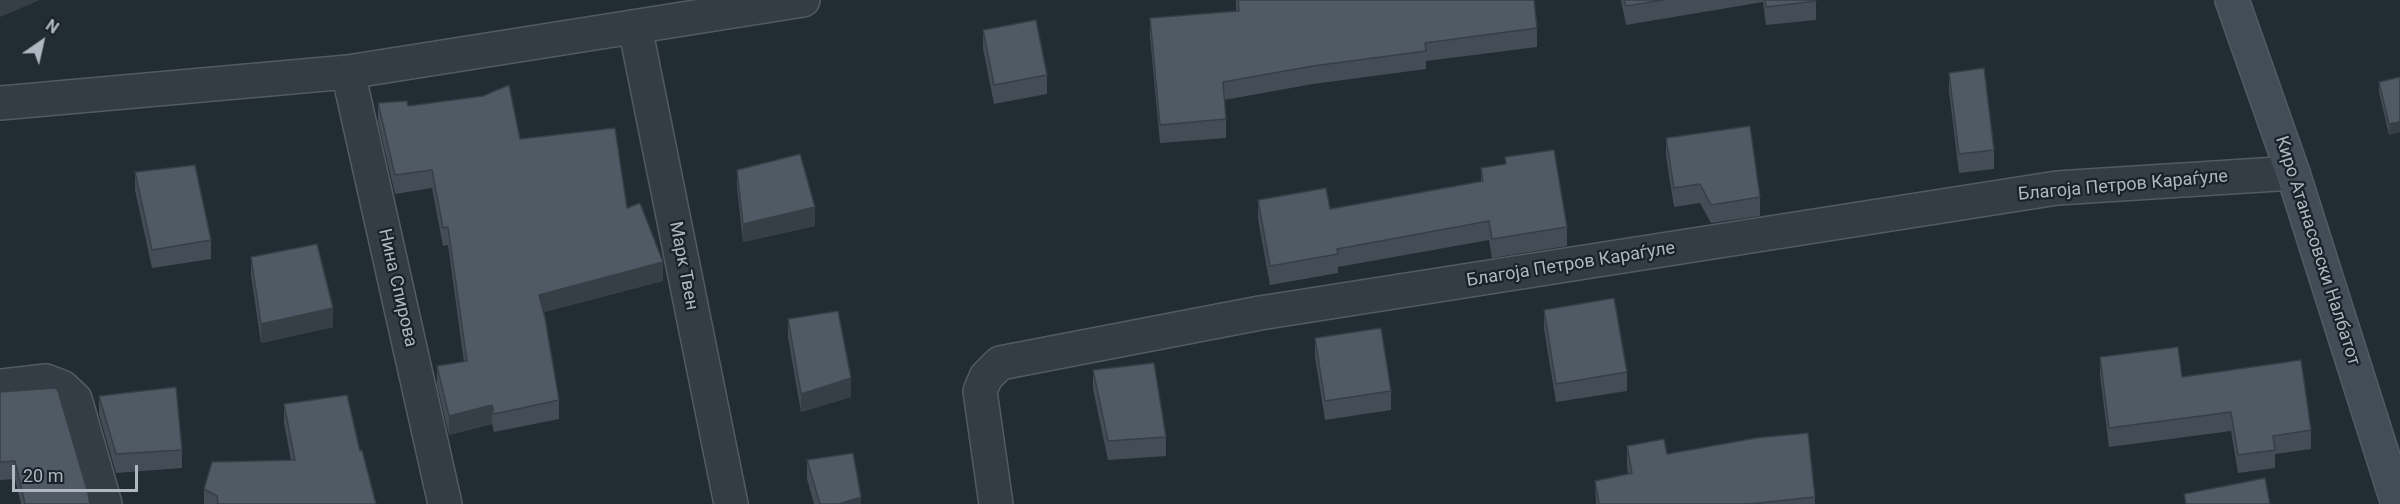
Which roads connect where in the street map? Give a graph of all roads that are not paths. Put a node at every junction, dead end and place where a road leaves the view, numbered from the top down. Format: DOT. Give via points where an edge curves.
graph roads {
  1 [pos="803,0"];
  2 [pos="2232,0"];
  3 [pos="635,27"];
  4 [pos="348,72"];
  5 [pos="0,103"];
  6 [pos="2293,173"];
  7 [pos="0,386"];
  8 [pos="105,504"];
  9 [pos="445,504"];
  10 [pos="731,504"];
  11 [pos="996,504"];
  12 [pos="2398,504"];
  1 -- 3 [label="street"];
  2 -- 6 [label="street, Киро Атанасовски Налбатот"];
  3 -- 4 [label="street"];
  3 -- 10 [label="street, Марк Твен"];
  4 -- 5 [label="street"];
  4 -- 9 [label="street, Нина Спирова"];
  6 -- 11 [label="street, Благоја Петров Караѓуле" via="2057,188 1272,312 1000,363 980,391"];
  6 -- 12 [label="street, Киро Атанасовски Налбатот"];
  7 -- 8 [label="street" via="46,381 62,387 75,399"];
}
